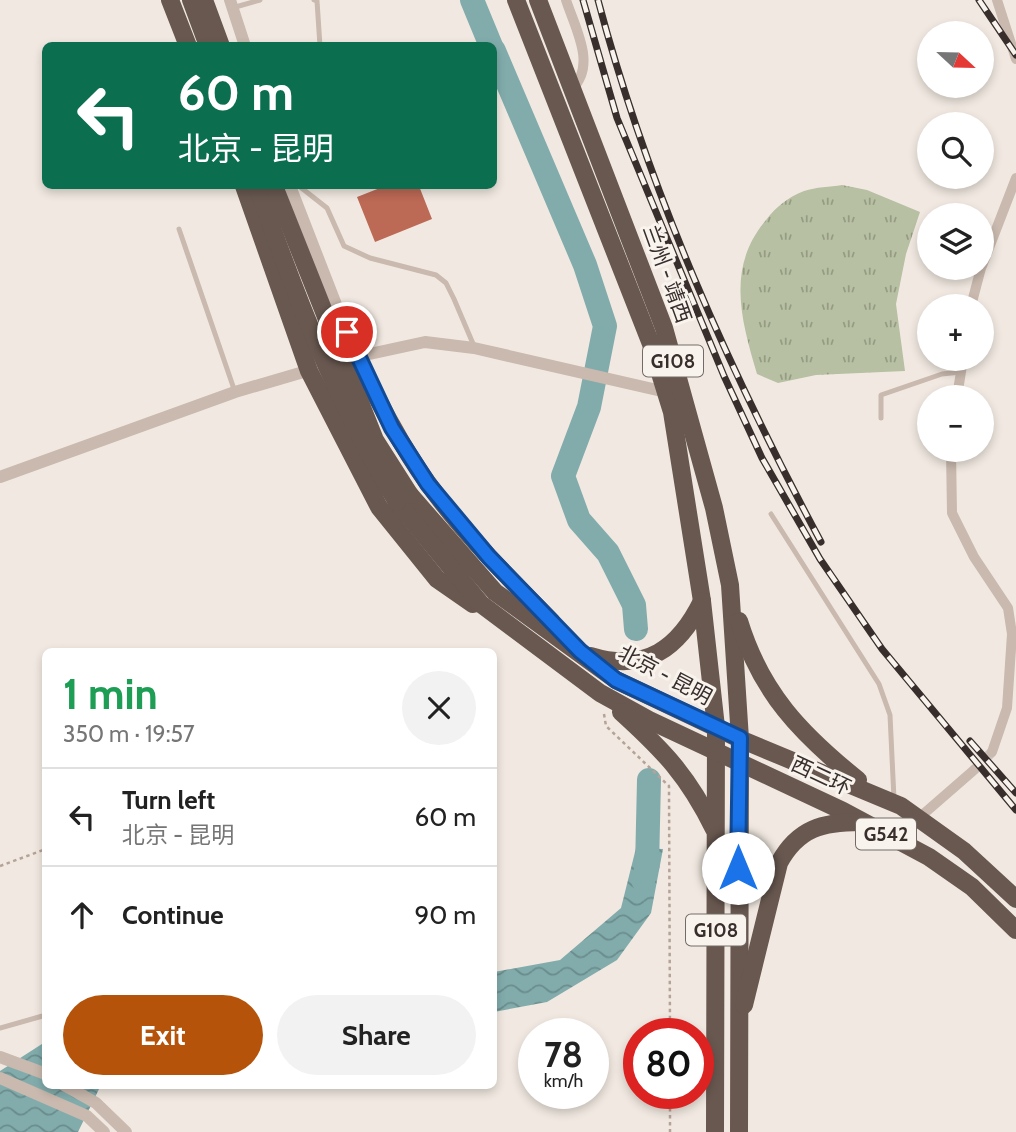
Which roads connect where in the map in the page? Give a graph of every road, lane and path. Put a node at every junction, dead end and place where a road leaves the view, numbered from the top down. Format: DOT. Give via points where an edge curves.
graph roads {
  1 [pos="170,0"];
  2 [pos="191,0"];
  3 [pos="204,0"];
  4 [pos="260,0"];
  5 [pos="314,0"];
  6 [pos="516,0"];
  7 [pos="538,0"];
  8 [pos="566,0"];
  9 [pos="997,0"];
  10 [pos="231,4"];
  11 [pos="186,42"];
  12 [pos="207,42"];
  13 [pos="220,42"];
  14 [pos="244,42"];
  15 [pos="320,42"];
  16 [pos="1016,59"];
  17 [pos="572,89"];
  18 [pos="1016,178"];
  19 [pos="245,189"];
  20 [pos="258,189"];
  21 [pos="275,189"];
  22 [pos="291,189"];
  23 [pos="303,189"];
  24 [pos="178,229"];
  25 [pos="994,234"];
  26 [pos="474,348"];
  27 [pos="356,356"];
  28 [pos="309,372"];
  29 [pos="961,372"];
  30 [pos="959,385"];
  31 [pos="235,392"];
  32 [pos="666,392"];
  33 [pos="881,418"];
  34 [pos="951,462"];
  35 [pos="0,477"];
  36 [pos="403,498"];
  37 [pos="771,514"];
  38 [pos="730,585"];
  39 [pos="702,601"];
  40 [pos="580,651"];
  41 [pos="559,664"];
  42 [pos="600,694"];
  43 [pos="716,727"];
  44 [pos="740,738"];
  45 [pos="715,751"];
  46 [pos="992,752"];
  47 [pos="740,762"];
  48 [pos="974,770"];
  49 [pos="871,791"];
  50 [pos="894,803"];
  51 [pos="920,817"];
  52 [pos="863,822"];
  53 [pos="717,834"];
  54 [pos="42,850"];
  55 [pos="0,866"];
  56 [pos="1016,900"];
  57 [pos="1016,930"];
  58 [pos="42,1016"];
  59 [pos="670,1018"];
  60 [pos="0,1028"];
  61 [pos="737,1032"];
  62 [pos="0,1058"];
  63 [pos="42,1073"];
  64 [pos="0,1078"];
  65 [pos="71,1089"];
  66 [pos="670,1109"];
  67 [pos="104,1132"];
  68 [pos="126,1132"];
  69 [pos="670,1132"];
  70 [pos="715,1132"];
  71 [pos="738,1132"];
  1 -- 11 [label="highway"];
  2 -- 12 [label="highway"];
  3 -- 13 [label="highway"];
  4 -- 10 [label="lane"];
  5 -- 15 [label="lane"];
  6 -- 32 [label="highway, 兰州 - 靖西 / G108"];
  7 -- 17 [label="highway, 兰州 - 靖西 / G108"];
  8 -- 17 [label="street" via="584,56 584,74"];
  9 -- 16 [label="street"];
  10 -- 14 [label="street"];
  17 -- 38 [label="highway, 兰州 - 靖西 / G108" via="664,328 714,508"];
  18 -- 25 [label="street"];
  19 -- 28 [label="highway"];
  20 -- 36 [label="highway, 北京 - 昆明, bridge" via="290,279 365,450"];
  21 -- 36 [label="highway, 北京 - 昆明, bridge" via="375,440"];
  22 -- 27 [label="street"];
  23 -- 26 [label="lane" via="327,208 344,246 370,258 436,275 446,283"];
  24 -- 31 [label="lane"];
  26 -- 27 [label="street" via="425,342"];
  26 -- 32 [label="street"];
  27 -- 28 [label="street"];
  27 -- 40 [label="highway" via="392,428 428,484 489,557"];
  28 -- 31 [label="street"];
  28 -- 41 [label="highway" via="379,507 437,579"];
  29 -- 30 [label="street"];
  29 -- 33 [label="lane" via="881,395"];
  31 -- 35 [label="street"];
  32 -- 39 [label="highway, 兰州 - 靖西 / G108"];
  34 -- 46 [label="street" via="952,513 1008,608 1013,634 1007,708"];
  36 -- 40 [label="highway, 北京 - 昆明" via="495,592"];
  36 -- 41 [label="highway, 北京 - 昆明" via="481,604"];
  37 -- 50 [label="lane" via="879,684 890,715"];
  38 -- 44 [label="highway, 兰州 - 靖西 / G108"];
  38 -- 49 [label="highway" via="742,632 774,697 809,741"];
  39 -- 40 [label="highway" via="683,634 657,653 625,662 602,660"];
  39 -- 43 [label="highway, 兰州 - 靖西 / G108"];
  40 -- 43 [label="highway, 北京 - 昆明" via="616,680"];
  41 -- 42 [label="highway, 北京 - 昆明"];
  42 -- 45 [label="highway, 北京 - 昆明"];
  42 -- 53 [label="highway" via="680,769"];
  42 -- 59 [label="path" via="606,726 669,786"];
  43 -- 44 [label="highway, 北京 - 昆明"];
  43 -- 45 [label="highway, G108"];
  44 -- 47 [label="highway, G108"];
  44 -- 49 [label="highway, 西二环 / G542"];
  45 -- 47 [label="highway, 北京 - 昆明"];
  45 -- 53 [label="highway, G108"];
  47 -- 52 [label="highway, 西二环 / G542"];
  47 -- 61 [label="highway, G108"];
  48 -- 51 [label="street"];
  49 -- 50 [label="highway, 西二环 / G542"];
  50 -- 51 [label="highway, 西二环 / G542"];
  51 -- 56 [label="highway, 西二环 / G542"];
  52 -- 57 [label="highway, 西二环 / G542" via="929,857 972,887"];
  52 -- 61 [label="highway" via="822,824 802,833 788,847 779,863"];
  53 -- 70 [label="highway, G108"];
  54 -- 55 [label="path"];
  58 -- 60 [label="lane"];
  61 -- 71 [label="highway, G108"];
  62 -- 63 [label="street"];
  64 -- 67 [label="street" via="87,1116"];
  65 -- 68 [label="street" via="96,1104"];
  66 -- 69 [label="path"];
}
